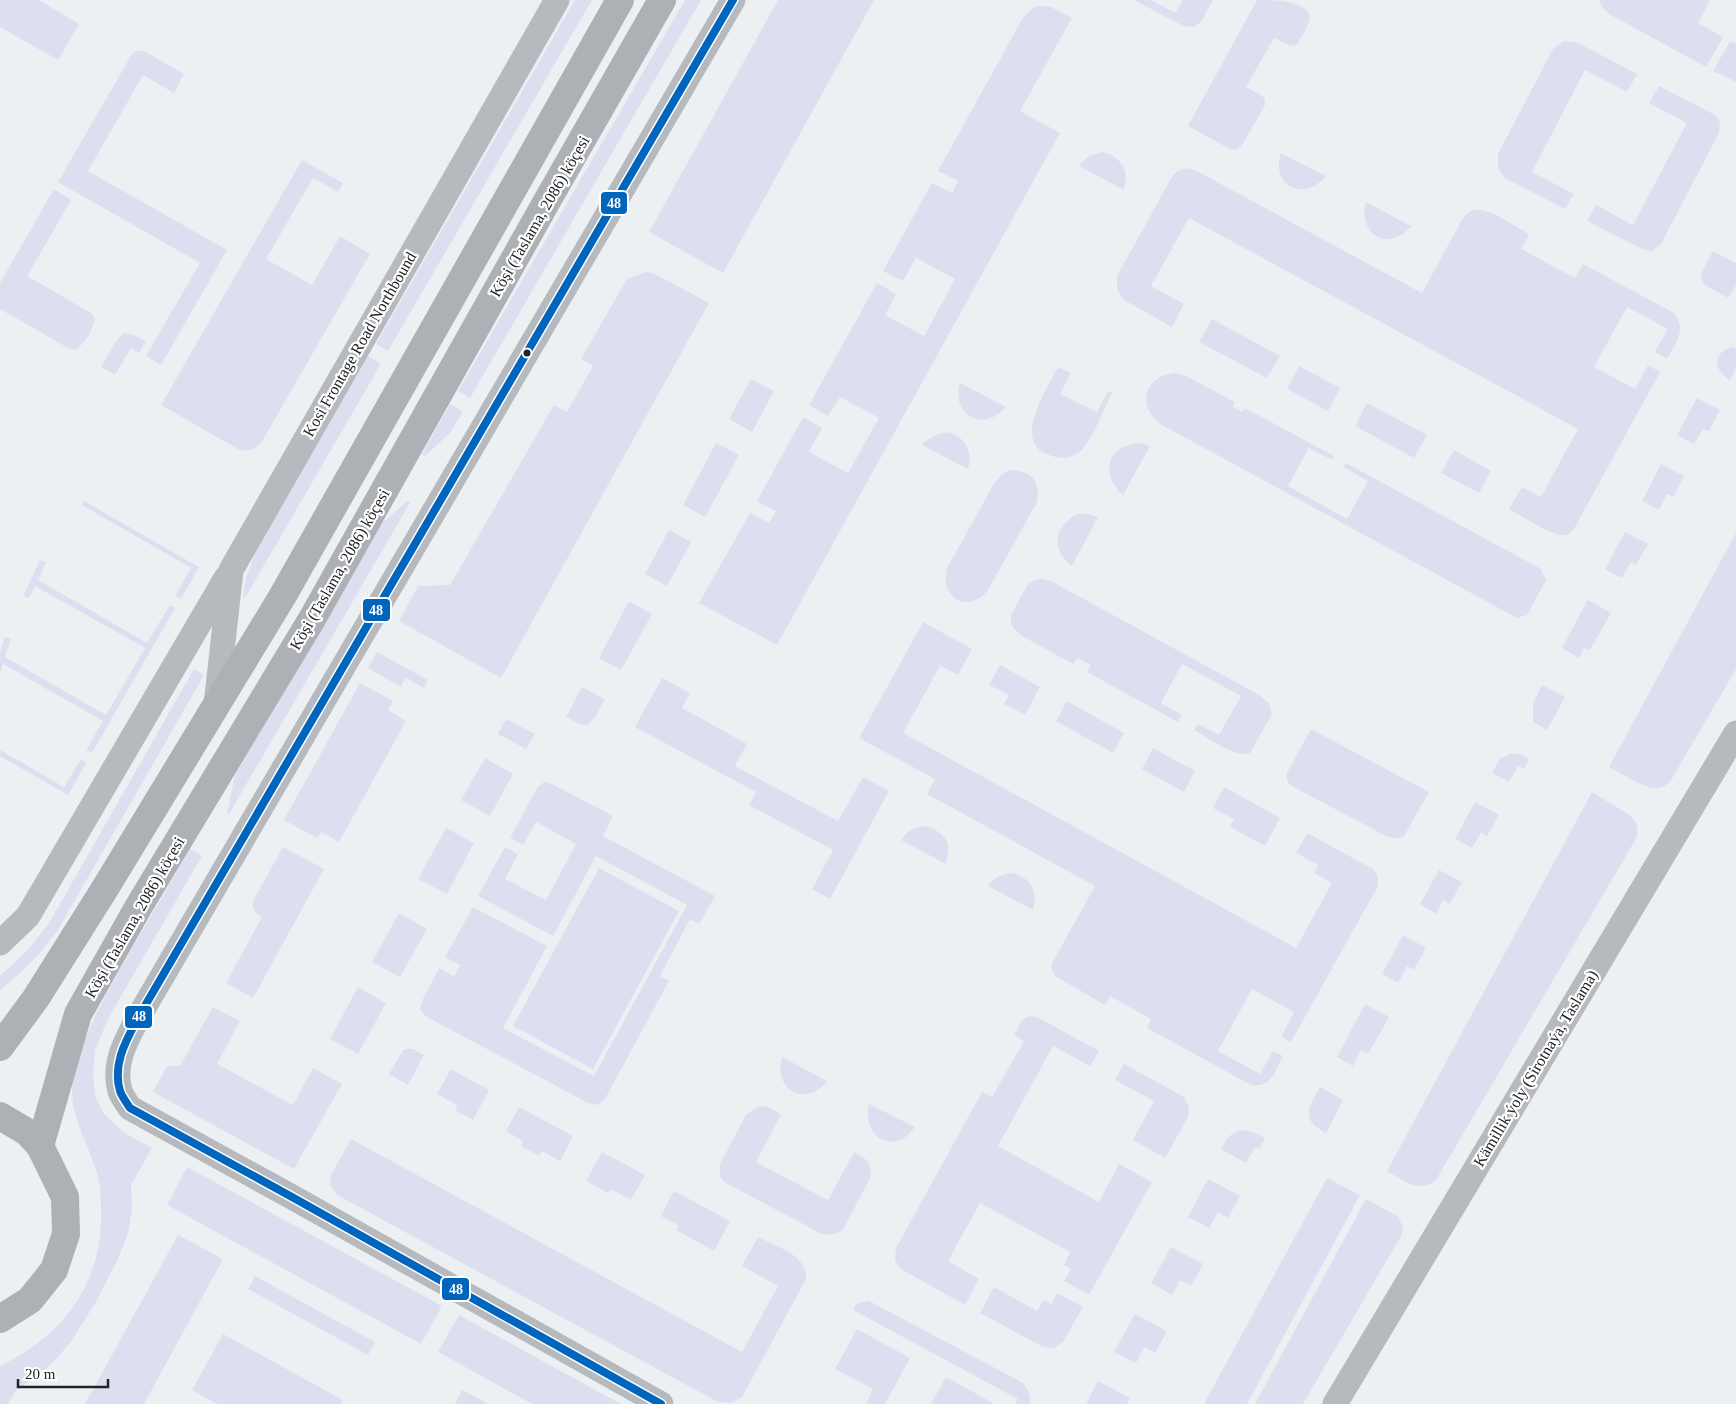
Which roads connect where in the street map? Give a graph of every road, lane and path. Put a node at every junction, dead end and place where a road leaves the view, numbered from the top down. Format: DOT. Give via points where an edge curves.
graph roads {
  1 [pos="556,0"];
  2 [pos="620,0"];
  3 [pos="662,0"];
  4 [pos="733,0"];
  5 [pos="231,570"];
  6 [pos="216,705"];
  7 [pos="1736,733"];
  8 [pos="0,943"];
  9 [pos="0,1047"];
  10 [pos="0,1116"];
  11 [pos="40,1146"];
  12 [pos="0,1319"];
  13 [pos="661,1404"];
  14 [pos="1335,1404"];
  1 -- 5 [label="street, Kosi Frontage Road Northbound"];
  2 -- 6 [label="main road" via="282,597"];
  3 -- 11 [label="main road, Köşi (Taslama, 2086) köçesi" via="312,619 139,906 78,1014"];
  4 -- 13 [label="street" via="140,1016 122,1050 118,1067 120,1091 130,1108"];
  5 -- 6 [label="street, Kosi Frontage Road Northbound"];
  5 -- 8 [label="street" via="28,916"];
  6 -- 9 [label="main road" via="41,990"];
  7 -- 14 [label="street, Kämillik ýoly (Sirotnaýa, Taslama)"];
  10 -- 11 [label="main road" via="27,1132"];
  11 -- 12 [label="main road" via="65,1196 66,1234 54,1270 48,1278 30,1300"];
}
